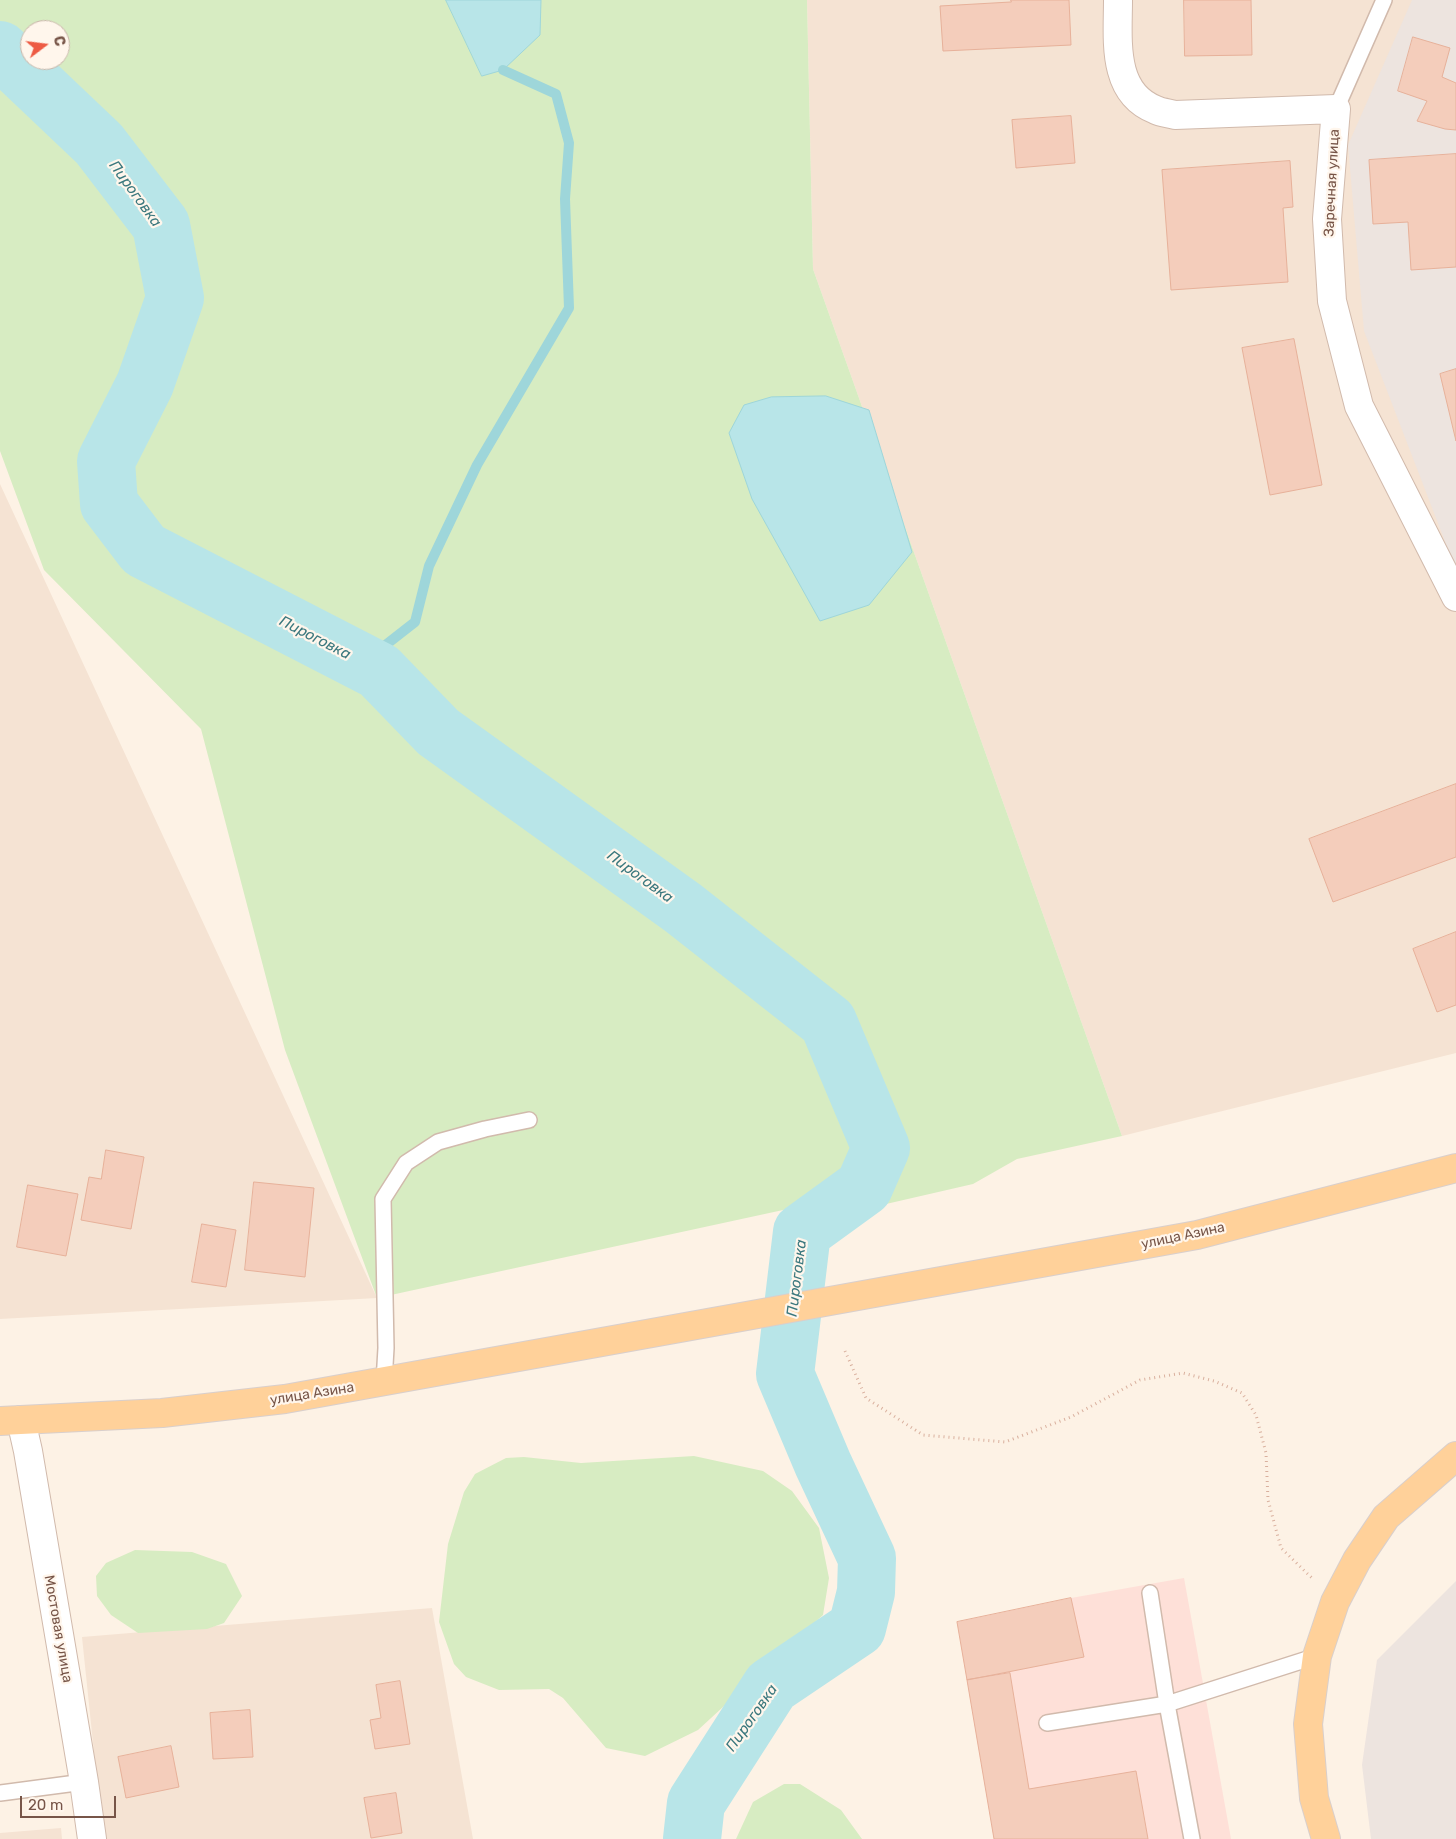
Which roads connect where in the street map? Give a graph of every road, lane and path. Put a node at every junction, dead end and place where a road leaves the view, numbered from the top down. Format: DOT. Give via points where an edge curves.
graph roads {
  1 [pos="1118,0"];
  2 [pos="1384,0"];
  3 [pos="1336,109"];
  4 [pos="1456,597"];
  5 [pos="528,1120"];
  6 [pos="1456,1168"];
  7 [pos="845,1350"];
  8 [pos="384,1382"];
  9 [pos="11,1421"];
  10 [pos="1456,1456"];
  11 [pos="1150,1593"];
  12 [pos="1335,1602"];
  13 [pos="1317,1656"];
  14 [pos="1167,1704"];
  15 [pos="1047,1723"];
  16 [pos="84,1782"];
  17 [pos="0,1793"];
  18 [pos="92,1839"];
  19 [pos="1192,1839"];
  20 [pos="1326,1839"];
  1 -- 3 [label="street, Заречная улица" via="1118,49 1123,79 1139,100 1155,110 1175,115"];
  2 -- 3 [label="lane"];
  3 -- 4 [label="street, Заречная улица" via="1328,219 1332,301 1360,406"];
  5 -- 8 [label="lane" via="438,1142 406,1163 383,1199"];
  6 -- 8 [label="main road, улица Азина" via="1198,1235"];
  7 -- 12 [label="path" via="866,1398 922,1434 1004,1442 1071,1416 1140,1380 1182,1373 1214,1381 1242,1393 1256,1415 1266,1453 1268,1500 1281,1548"];
  8 -- 9 [label="main road, улица Азина" via="285,1399 162,1413"];
  9 -- 16 [label="street, Мостовая улица" via="28,1450"];
  10 -- 12 [label="main road" via="1386,1518 1357,1560"];
  11 -- 14 [label="lane"];
  12 -- 13 [label="main road"];
  13 -- 14 [label="lane"];
  13 -- 20 [label="main road" via="1308,1724 1314,1798"];
  14 -- 15 [label="lane"];
  14 -- 19 [label="lane"];
  16 -- 17 [label="lane"];
  16 -- 18 [label="street, Мостовая улица"];
}
